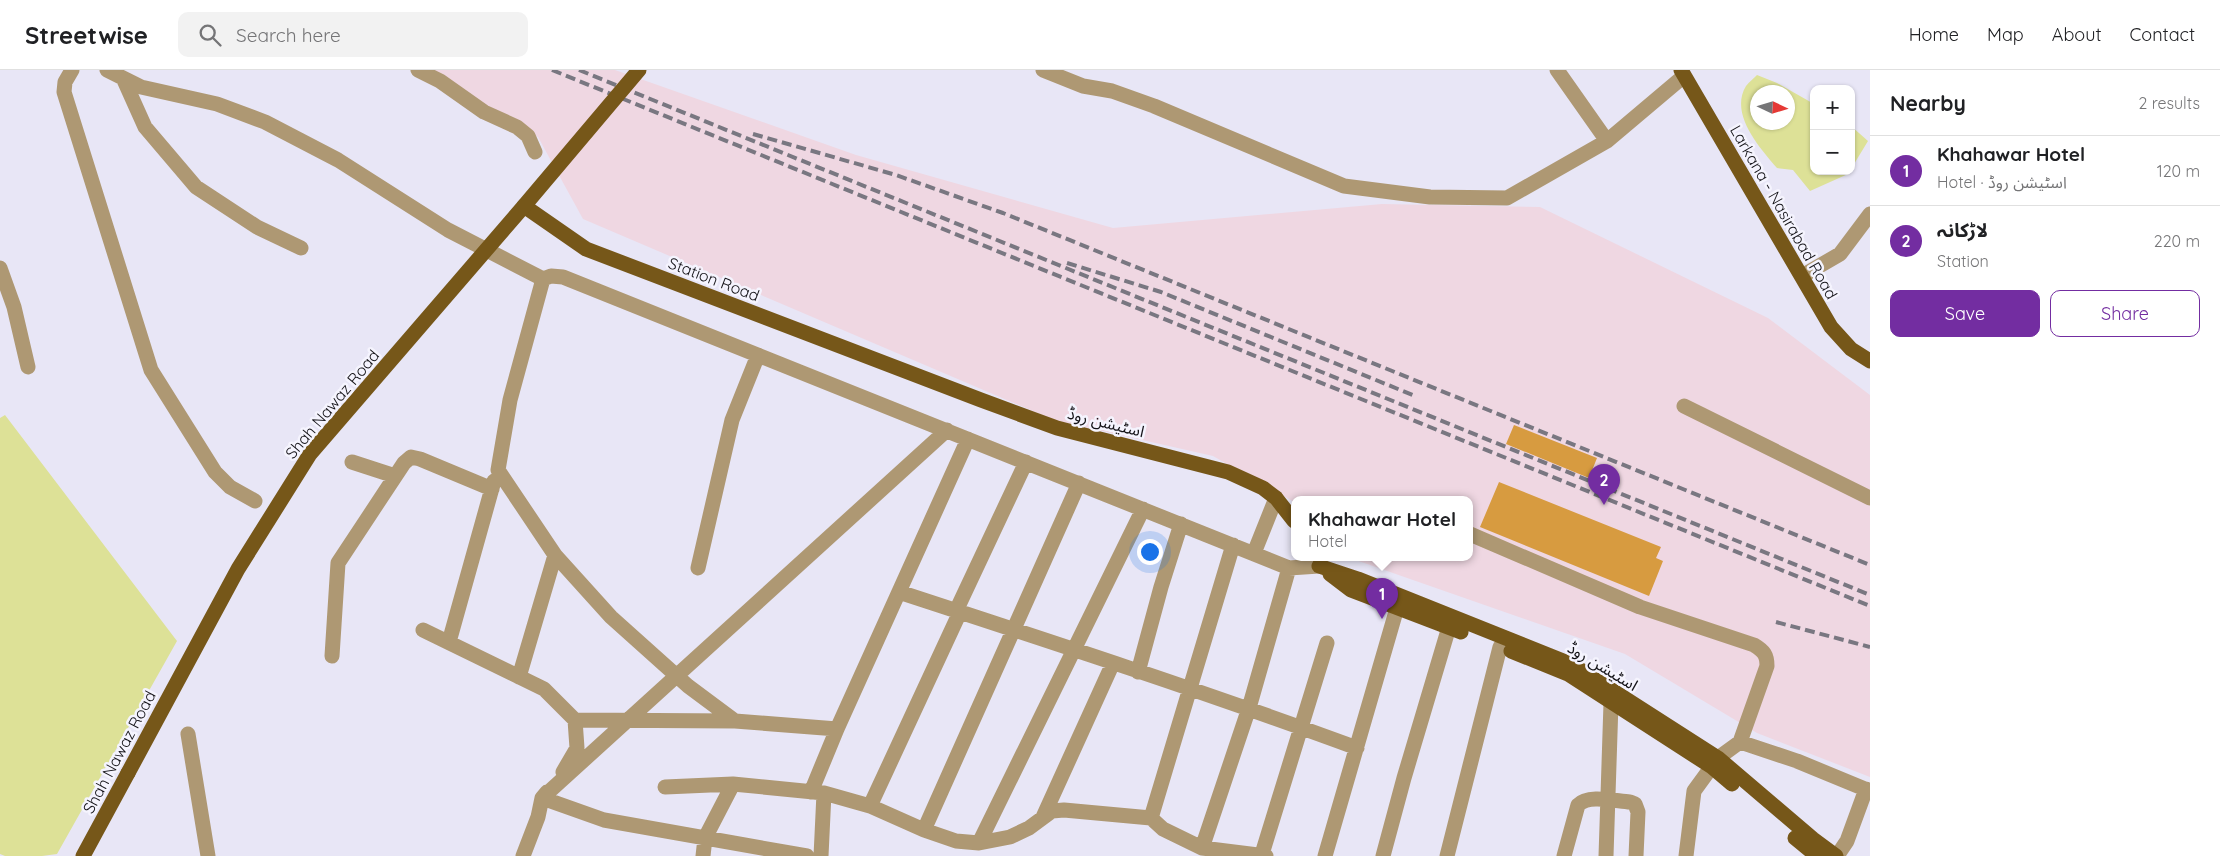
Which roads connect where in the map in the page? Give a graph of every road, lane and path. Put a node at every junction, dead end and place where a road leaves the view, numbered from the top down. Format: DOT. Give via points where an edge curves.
graph roads {
  1 [pos="72,70"];
  2 [pos="107,70"];
  3 [pos="418,70"];
  4 [pos="639,70"];
  5 [pos="1043,70"];
  6 [pos="1557,70"];
  7 [pos="1682,73"];
  8 [pos="123,78"];
  9 [pos="1607,141"];
  10 [pos="534,152"];
  11 [pos="524,206"];
  12 [pos="1870,214"];
  13 [pos="301,248"];
  14 [pos="0,268"];
  15 [pos="1802,276"];
  16 [pos="543,279"];
  17 [pos="758,355"];
  18 [pos="1870,361"];
  19 [pos="28,367"];
  20 [pos="899,368"];
  21 [pos="1684,406"];
  22 [pos="947,430"];
  23 [pos="968,439"];
  24 [pos="352,462"];
  25 [pos="1026,462"];
  26 [pos="498,470"];
  27 [pos="395,476"];
  28 [pos="1079,483"];
  29 [pos="492,489"];
  30 [pos="1276,498"];
  31 [pos="1870,498"];
  32 [pos="255,501"];
  33 [pos="1143,508"];
  34 [pos="1291,517"];
  35 [pos="1181,524"];
  36 [pos="1473,535"];
  37 [pos="1234,545"];
  38 [pos="1254,553"];
  39 [pos="555,555"];
  40 [pos="1317,562"];
  41 [pos="698,568"];
  42 [pos="1289,568"];
  43 [pos="899,592"];
  44 [pos="1397,608"];
  45 [pos="958,612"];
  46 [pos="1449,627"];
  47 [pos="424,630"];
  48 [pos="1013,630"];
  49 [pos="449,642"];
  50 [pos="1327,642"];
  51 [pos="1500,647"];
  52 [pos="1074,650"];
  53 [pos="332,656"];
  54 [pos="1113,664"];
  55 [pos="1138,672"];
  56 [pos="676,676"];
  57 [pos="519,677"];
  58 [pos="1191,690"];
  59 [pos="1614,699"];
  60 [pos="1249,708"];
  61 [pos="575,720"];
  62 [pos="627,721"];
  63 [pos="735,721"];
  64 [pos="1301,728"];
  65 [pos="837,729"];
  66 [pos="188,734"];
  67 [pos="1740,742"];
  68 [pos="1357,748"];
  69 [pos="1715,763"];
  70 [pos="733,784"];
  71 [pos="665,787"];
  72 [pos="1868,790"];
  73 [pos="818,792"];
  74 [pos="542,798"];
  75 [pos="1607,801"];
  76 [pos="870,806"];
  77 [pos="1043,817"];
  78 [pos="1151,818"];
  79 [pos="924,830"];
  80 [pos="705,838"];
  81 [pos="979,842"];
  82 [pos="1812,847"];
  83 [pos="956,848"];
  84 [pos="1202,848"];
  85 [pos="1264,855"];
  86 [pos="83,856"];
  87 [pos="208,856"];
  88 [pos="522,856"];
  89 [pos="702,856"];
  90 [pos="807,856"];
  91 [pos="821,856"];
  92 [pos="1325,856"];
  93 [pos="1383,856"];
  94 [pos="1447,856"];
  95 [pos="1564,856"];
  96 [pos="1606,856"];
  97 [pos="1636,856"];
  98 [pos="1686,856"];
  99 [pos="1837,856"];
  1 -- 32 [label="street" via="64,92 150,370 215,472 230,487"];
  2 -- 8 [label="street"];
  3 -- 10 [label="street" via="440,81 484,112 517,127 528,136"];
  4 -- 11 [label="main road, Shah Nawaz Road, bridge"];
  5 -- 9 [label="street" via="1083,86 1112,90 1154,106 1344,186 1430,197 1507,198"];
  6 -- 9 [label="street"];
  7 -- 9 [label="street"];
  7 -- 15 [label="main road, Larkana - Nasirabad Road"];
  8 -- 13 [label="street" via="145,127 196,188 257,227"];
  8 -- 16 [label="street" via="141,87 217,104 265,122 338,160 448,230"];
  11 -- 20 [label="main road, Station Road" via="586,249"];
  11 -- 86 [label="main road, Shah Nawaz Road, bridge" via="310,454 238,569"];
  12 -- 15 [label="street" via="1840,254"];
  14 -- 19 [label="street" via="14,306"];
  15 -- 18 [label="main road, Larkana - Nasirabad Road" via="1831,327 1851,350"];
  16 -- 17 [label="street" via="563,277"];
  16 -- 26 [label="street" via="510,400"];
  17 -- 22 [label="street"];
  17 -- 41 [label="street" via="732,420"];
  20 -- 30 [label="main road, اسٹیشن روڈ" via="1057,428 1228,472 1263,488"];
  21 -- 31 [label="street"];
  22 -- 23 [label="street"];
  22 -- 56 [label="street"];
  23 -- 25 [label="street"];
  23 -- 43 [label="street"];
  24 -- 27 [label="street"];
  25 -- 28 [label="street"];
  25 -- 45 [label="street"];
  26 -- 29 [label="street"];
  26 -- 39 [label="street"];
  27 -- 29 [label="street" via="410,457"];
  27 -- 53 [label="street" via="338,563"];
  28 -- 33 [label="street"];
  28 -- 48 [label="street"];
  29 -- 49 [label="street"];
  30 -- 34 [label="main road, اسٹیشن روڈ"];
  30 -- 38 [label="street"];
  33 -- 35 [label="street"];
  33 -- 52 [label="street"];
  35 -- 37 [label="street"];
  35 -- 55 [label="street"];
  36 -- 67 [label="street" via="1640,607 1762,650 1767,656 1767,666"];
  37 -- 38 [label="street"];
  37 -- 58 [label="street"];
  38 -- 42 [label="street"];
  39 -- 56 [label="street" via="611,617"];
  39 -- 57 [label="street"];
  40 -- 42 [label="street"];
  40 -- 44 [label="main road, اسٹیشن روڈ" via="1352,590"];
  40 -- 59 [label="main road, اسٹیشن روڈ" via="1573,664"];
  42 -- 60 [label="street"];
  43 -- 45 [label="street"];
  43 -- 65 [label="street"];
  44 -- 46 [label="main road, اسٹیشن روڈ"];
  44 -- 68 [label="street"];
  45 -- 48 [label="street"];
  45 -- 76 [label="street"];
  46 -- 51 [label="main road, اسٹیشن روڈ"];
  46 -- 93 [label="street"];
  47 -- 49 [label="street"];
  48 -- 52 [label="street"];
  48 -- 79 [label="street"];
  49 -- 57 [label="street"];
  50 -- 64 [label="street"];
  51 -- 59 [label="main road, اسٹیشن روڈ" via="1568,674"];
  51 -- 94 [label="street"];
  52 -- 54 [label="street"];
  52 -- 81 [label="street"];
  54 -- 55 [label="street"];
  54 -- 77 [label="street"];
  55 -- 58 [label="street"];
  56 -- 62 [label="street"];
  56 -- 63 [label="street"];
  57 -- 61 [label="street" via="544,689"];
  58 -- 60 [label="street"];
  58 -- 78 [label="street"];
  59 -- 69 [label="main road, اسٹیشن روڈ"];
  59 -- 75 [label="street"];
  60 -- 64 [label="street"];
  60 -- 84 [label="street"];
  61 -- 62 [label="street"];
  61 -- 74 [label="street" via="577,748"];
  62 -- 63 [label="street"];
  62 -- 74 [label="street"];
  63 -- 65 [label="street"];
  64 -- 68 [label="street"];
  64 -- 85 [label="street"];
  65 -- 73 [label="street"];
  66 -- 87 [label="street"];
  67 -- 69 [label="street"];
  67 -- 72 [label="street"];
  68 -- 92 [label="street"];
  69 -- 82 [label="main road, اسٹیشن روڈ"];
  69 -- 98 [label="street" via="1694,791"];
  70 -- 71 [label="street"];
  70 -- 73 [label="street"];
  70 -- 80 [label="street"];
  72 -- 99 [label="street" via="1847,841"];
  73 -- 76 [label="street"];
  73 -- 91 [label="street"];
  74 -- 80 [label="street" via="604,820"];
  74 -- 88 [label="street"];
  75 -- 95 [label="street" via="1582,801 1578,805"];
  75 -- 96 [label="street"];
  75 -- 97 [label="street" via="1635,804 1638,812"];
  76 -- 79 [label="street"];
  77 -- 78 [label="street" via="1052,811 1064,810"];
  77 -- 81 [label="street" via="1010,837"];
  78 -- 84 [label="street" via="1163,828"];
  79 -- 83 [label="street"];
  80 -- 89 [label="street"];
  80 -- 90 [label="street"];
  81 -- 83 [label="street"];
  82 -- 99 [label="main road, اسٹیشن روڈ"];
  84 -- 85 [label="street"];
}
